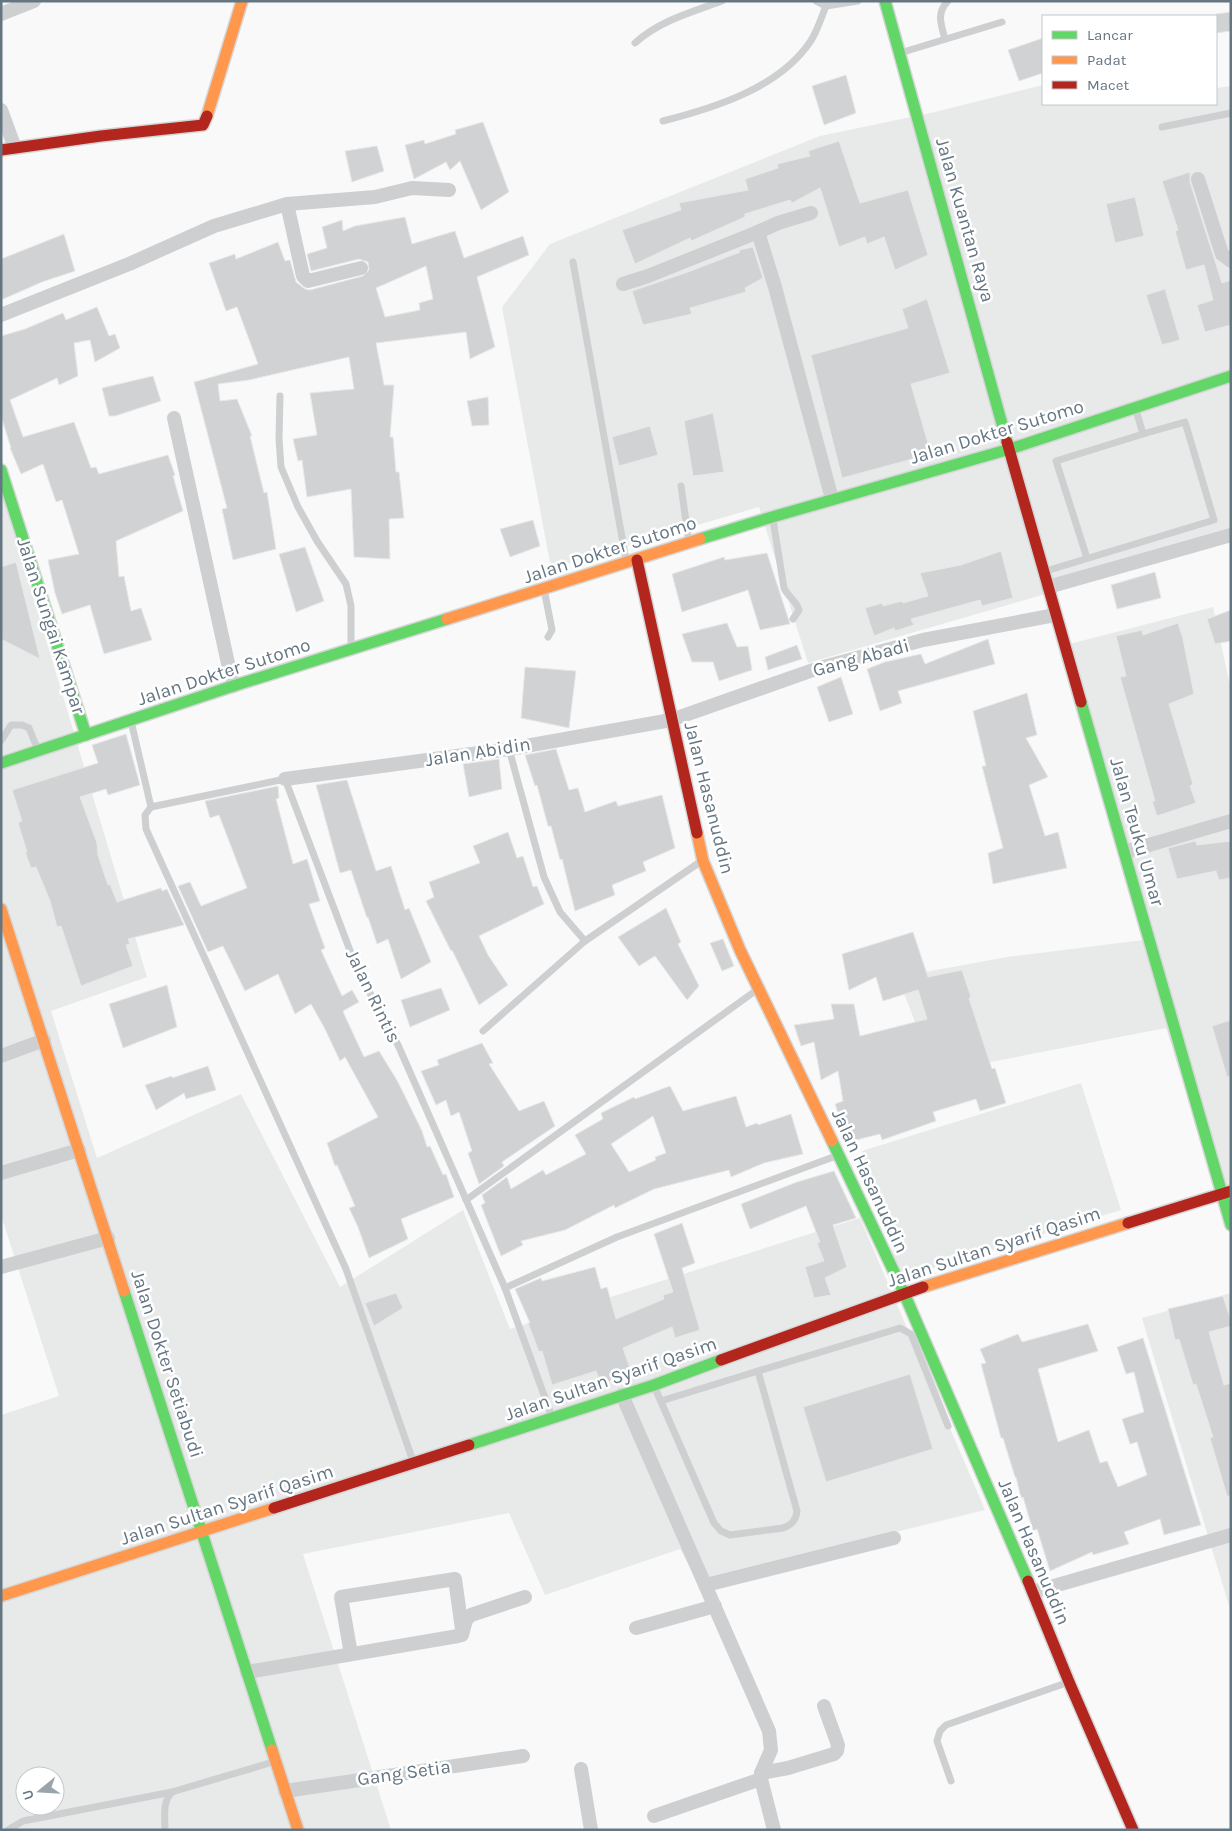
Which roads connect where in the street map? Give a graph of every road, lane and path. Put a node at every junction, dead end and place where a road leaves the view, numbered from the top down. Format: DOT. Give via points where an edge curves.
graph roads {
  1 [pos="34,1"];
  2 [pos="242,1"];
  3 [pos="722,1"];
  4 [pos="816,1"];
  5 [pos="858,1"];
  6 [pos="885,1"];
  7 [pos="948,1"];
  8 [pos="826,6"];
  9 [pos="1,14"];
  10 [pos="1002,22"];
  11 [pos="945,39"];
  12 [pos="635,43"];
  13 [pos="900,53"];
  14 [pos="1,110"];
  15 [pos="1231,113"];
  16 [pos="663,120"];
  17 [pos="1162,127"];
  18 [pos="15,148"];
  19 [pos="1,150"];
  20 [pos="1198,179"];
  21 [pos="450,190"];
  22 [pos="287,204"];
  23 [pos="810,213"];
  24 [pos="758,232"];
  25 [pos="1231,261"];
  26 [pos="573,262"];
  27 [pos="361,268"];
  28 [pos="623,284"];
  29 [pos="1,316"];
  30 [pos="1231,376"];
  31 [pos="280,396"];
  32 [pos="1135,407"];
  33 [pos="174,418"];
  34 [pos="1143,434"];
  35 [pos="1010,449"];
  36 [pos="1,470"];
  37 [pos="681,486"];
  38 [pos="4,489"];
  39 [pos="832,499"];
  40 [pos="772,517"];
  41 [pos="1231,535"];
  42 [pos="689,543"];
  43 [pos="1087,558"];
  44 [pos="632,561"];
  45 [pos="1043,571"];
  46 [pos="1048,587"];
  47 [pos="544,589"];
  48 [pos="1055,615"];
  49 [pos="794,619"];
  50 [pos="548,637"];
  51 [pos="351,650"];
  52 [pos="233,686"];
  53 [pos="131,720"];
  54 [pos="671,720"];
  55 [pos="86,734"];
  56 [pos="1,741"];
  57 [pos="508,748"];
  58 [pos="38,750"];
  59 [pos="1,763"];
  60 [pos="285,779"];
  61 [pos="152,807"];
  62 [pos="1231,821"];
  63 [pos="1125,852"];
  64 [pos="703,861"];
  65 [pos="1,909"];
  66 [pos="585,941"];
  67 [pos="758,989"];
  68 [pos="483,1031"];
  69 [pos="44,1040"];
  70 [pos="1,1056"];
  71 [pos="79,1150"];
  72 [pos="839,1155"];
  73 [pos="1,1173"];
  74 [pos="1226,1192"];
  75 [pos="466,1200"];
  76 [pos="1231,1225"];
  77 [pos="108,1238"];
  78 [pos="1,1267"];
  79 [pos="505,1288"];
  80 [pos="904,1293"];
  81 [pos="758,1371"];
  82 [pos="654,1385"];
  83 [pos="622,1395"];
  84 [pos="661,1401"];
  85 [pos="552,1418"];
  86 [pos="948,1426"];
  87 [pos="414,1463"];
  88 [pos="203,1531"];
  89 [pos="1231,1535"];
  90 [pos="894,1538"];
  91 [pos="706,1585"];
  92 [pos="1033,1592"];
  93 [pos="1,1596"];
  94 [pos="525,1597"];
  95 [pos="716,1606"];
  96 [pos="636,1628"];
  97 [pos="462,1635"];
  98 [pos="351,1654"];
  99 [pos="247,1672"];
  100 [pos="1069,1682"];
  101 [pos="824,1706"];
  102 [pos="523,1756"];
  103 [pos="276,1762"];
  104 [pos="582,1769"];
  105 [pos="761,1776"];
  106 [pos="951,1781"];
  107 [pos="285,1791"];
  108 [pos="172,1792"];
  109 [pos="654,1816"];
  110 [pos="8,1830"];
  111 [pos="165,1830"];
  112 [pos="298,1830"];
  113 [pos="591,1830"];
  114 [pos="774,1830"];
  115 [pos="1132,1830"];
  1 -- 9 [label="street"];
  2 -- 18 [label="main road" via="203,125"];
  3 -- 12 [label="lane" via="659,26"];
  4 -- 8 [label="lane"];
  5 -- 8 [label="lane"];
  6 -- 13 [label="main road, Jalan Kuantan Raya"];
  7 -- 11 [label="lane" via="939,16"];
  8 -- 16 [label="lane" via="811,42 789,65 766,82 706,110"];
  10 -- 11 [label="lane"];
  11 -- 13 [label="lane"];
  13 -- 35 [label="main road, Jalan Kuantan Raya"];
  14 -- 18 [label="street"];
  15 -- 17 [label="lane"];
  18 -- 19 [label="main road"];
  20 -- 25 [label="street" via="1222,254"];
  21 -- 22 [label="street" via="412,188 375,197"];
  22 -- 27 [label="street" via="302,276 308,281"];
  22 -- 29 [label="street" via="214,226"];
  23 -- 24 [label="street"];
  24 -- 28 [label="street"];
  24 -- 39 [label="street" via="776,287"];
  26 -- 44 [label="lane"];
  30 -- 32 [label="main road, Jalan Dokter Sutomo"];
  31 -- 51 [label="lane" via="281,467 298,507 346,584 351,606"];
  32 -- 34 [label="lane"];
  32 -- 35 [label="main road, Jalan Dokter Sutomo"];
  33 -- 52 [label="street"];
  34 -- 43 [label="lane" via="1056,461"];
  34 -- 43 [label="lane" via="1184,422 1214,520"];
  35 -- 39 [label="main road, Jalan Dokter Sutomo"];
  35 -- 45 [label="main road, Jalan Teuku Umar"];
  36 -- 38 [label="main road, Jalan Sungai Kampar"];
  37 -- 42 [label="lane"];
  38 -- 55 [label="main road, Jalan Sungai Kampar"];
  39 -- 40 [label="main road, Jalan Dokter Sutomo"];
  40 -- 42 [label="main road, Jalan Dokter Sutomo"];
  40 -- 49 [label="lane" via="784,588 799,610"];
  41 -- 46 [label="street"];
  42 -- 44 [label="main road, Jalan Dokter Sutomo"];
  43 -- 45 [label="lane"];
  44 -- 47 [label="main road, Jalan Dokter Sutomo"];
  44 -- 54 [label="main road, Jalan Hasanuddin"];
  45 -- 46 [label="main road, Jalan Teuku Umar"];
  46 -- 48 [label="main road, Jalan Teuku Umar"];
  47 -- 50 [label="lane" via="552,630"];
  47 -- 51 [label="main road, Jalan Dokter Sutomo"];
  48 -- 54 [label="street, Gang Abadi" via="923,640 816,669"];
  48 -- 63 [label="main road, Jalan Teuku Umar"];
  51 -- 52 [label="main road, Jalan Dokter Sutomo"];
  52 -- 53 [label="main road, Jalan Dokter Sutomo"];
  53 -- 55 [label="main road, Jalan Dokter Sutomo"];
  53 -- 61 [label="lane"];
  54 -- 57 [label="street, Jalan Abidin"];
  54 -- 64 [label="main road, Jalan Hasanuddin"];
  55 -- 58 [label="main road, Jalan Dokter Sutomo"];
  56 -- 58 [label="lane" via="11,725 22,725 29,728"];
  57 -- 60 [label="street, Jalan Abidin"];
  57 -- 66 [label="lane" via="544,877 560,912"];
  58 -- 59 [label="main road, Jalan Dokter Sutomo"];
  60 -- 61 [label="lane"];
  60 -- 75 [label="lane, Jalan Rintis" via="357,969 398,1045"];
  61 -- 87 [label="lane" via="145,815 146,830 346,1268"];
  62 -- 63 [label="street"];
  63 -- 74 [label="main road, Jalan Teuku Umar"];
  64 -- 66 [label="lane"];
  64 -- 67 [label="main road, Jalan Hasanuddin"];
  65 -- 69 [label="main road, Jalan Dokter Setiabudi"];
  66 -- 68 [label="lane"];
  67 -- 72 [label="main road, Jalan Hasanuddin"];
  67 -- 75 [label="lane"];
  69 -- 70 [label="street"];
  69 -- 71 [label="main road, Jalan Dokter Setiabudi"];
  71 -- 73 [label="street"];
  71 -- 77 [label="main road, Jalan Dokter Setiabudi"];
  72 -- 79 [label="lane" via="617,1237"];
  72 -- 80 [label="main road, Jalan Hasanuddin"];
  74 -- 76 [label="main road, Jalan Teuku Umar"];
  74 -- 80 [label="main road, Jalan Sultan Syarif Qasim"];
  75 -- 79 [label="lane, Jalan Rintis"];
  77 -- 78 [label="street"];
  77 -- 88 [label="main road, Jalan Dokter Setiabudi"];
  79 -- 85 [label="lane, Jalan Rintis"];
  80 -- 82 [label="main road, Jalan Sultan Syarif Qasim"];
  80 -- 92 [label="main road, Jalan Hasanuddin"];
  81 -- 84 [label="lane"];
  81 -- 84 [label="lane" via="797,1511 794,1521 783,1528 730,1535 716,1528"];
  81 -- 86 [label="lane" via="900,1328 911,1334"];
  82 -- 83 [label="main road, Jalan Sultan Syarif Qasim"];
  82 -- 84 [label="lane"];
  83 -- 85 [label="main road, Jalan Sultan Syarif Qasim"];
  83 -- 91 [label="street"];
  85 -- 87 [label="main road, Jalan Sultan Syarif Qasim"];
  87 -- 88 [label="main road, Jalan Sultan Syarif Qasim"];
  88 -- 93 [label="main road, Jalan Sultan Syarif Qasim"];
  88 -- 99 [label="main road, Jalan Dokter Setiabudi"];
  89 -- 92 [label="street"];
  90 -- 91 [label="street"];
  91 -- 95 [label="street"];
  92 -- 100 [label="main road, Jalan Hasanuddin"];
  94 -- 97 [label="street" via="471,1614"];
  95 -- 96 [label="street"];
  95 -- 105 [label="street" via="769,1731 771,1750"];
  97 -- 98 [label="street"];
  97 -- 98 [label="street" via="455,1579 341,1597"];
  98 -- 99 [label="street"];
  99 -- 103 [label="main road, Jalan Dokter Setiabudi"];
  100 -- 106 [label="lane" via="946,1725 937,1741"];
  100 -- 115 [label="main road, Jalan Hasanuddin"];
  101 -- 105 [label="street" via="838,1745 837,1751"];
  102 -- 107 [label="street, Gang Setia"];
  103 -- 107 [label="main road, Jalan Dokter Setiabudi"];
  103 -- 108 [label="lane"];
  104 -- 113 [label="street"];
  105 -- 109 [label="street"];
  105 -- 114 [label="street"];
  107 -- 112 [label="main road, Jalan Dokter Setiabudi"];
  108 -- 110 [label="lane" via="23,1821"];
  108 -- 111 [label="lane" via="164,1805"];
}
